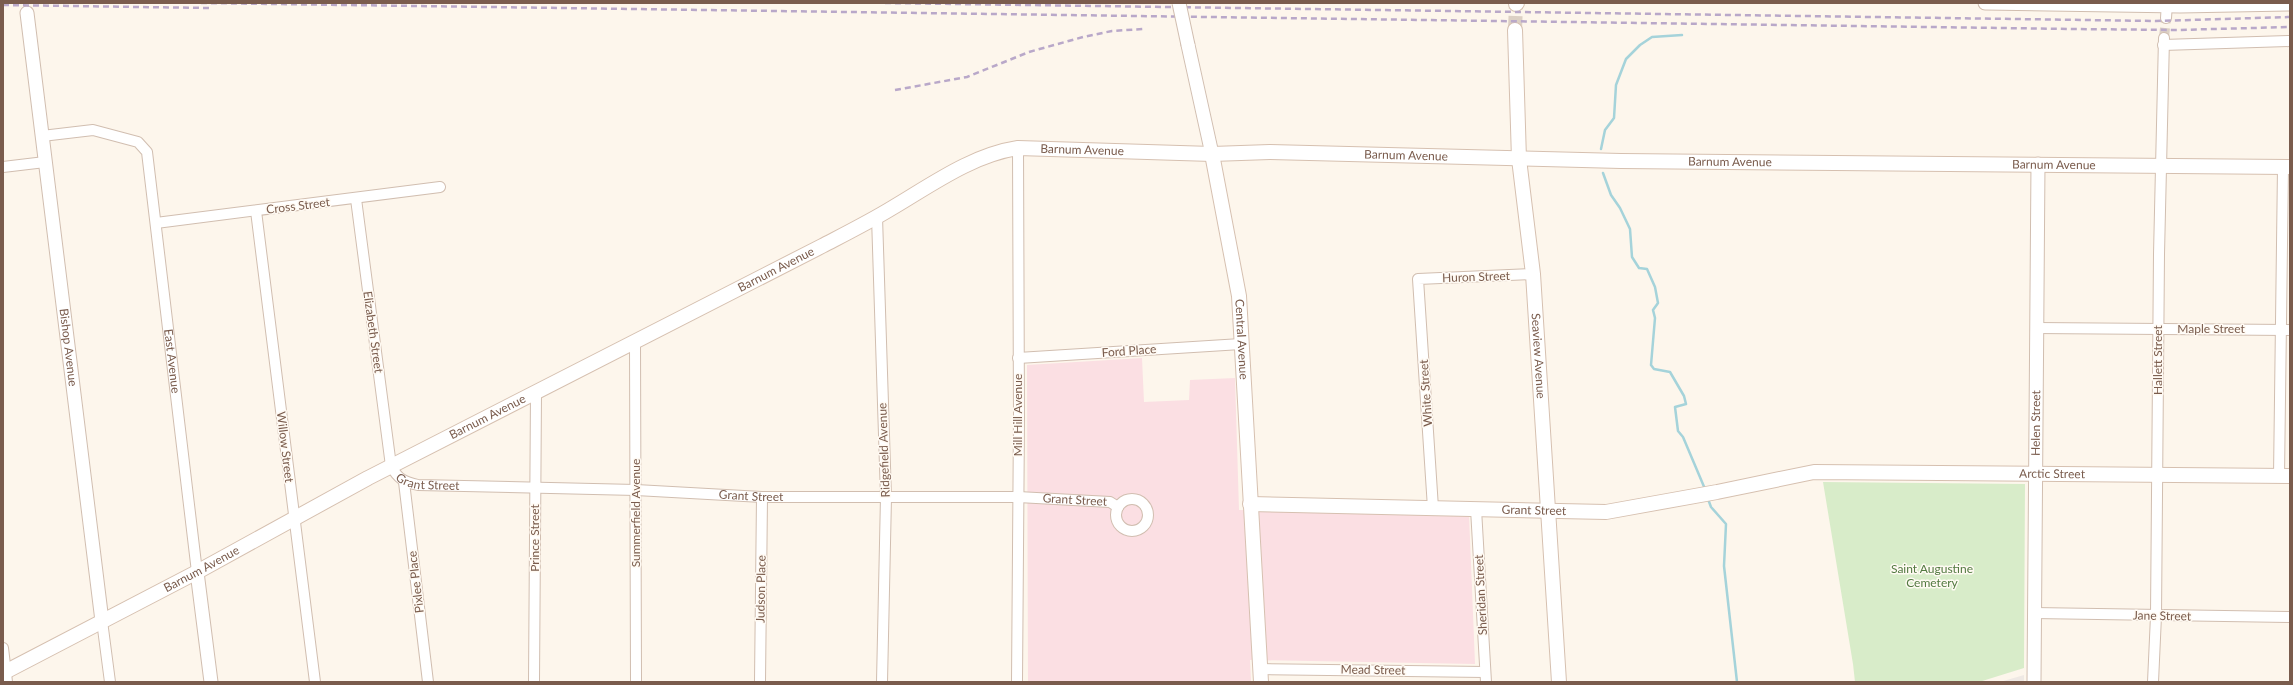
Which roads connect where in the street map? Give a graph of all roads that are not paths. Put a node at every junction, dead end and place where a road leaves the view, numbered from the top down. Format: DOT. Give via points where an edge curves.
graph roads {
  1 [pos="1179,3"];
  2 [pos="1985,3"];
  3 [pos="2290,4"];
  4 [pos="2167,9"];
  5 [pos="27,13"];
  6 [pos="1515,30"];
  7 [pos="2290,41"];
  8 [pos="42,136"];
  9 [pos="1018,148"];
  10 [pos="1212,154"];
  11 [pos="1519,159"];
  12 [pos="45,162"];
  13 [pos="2038,164"];
  14 [pos="2160,166"];
  15 [pos="3,167"];
  16 [pos="2286,167"];
  17 [pos="440,187"];
  18 [pos="356,199"];
  19 [pos="256,211"];
  20 [pos="877,217"];
  21 [pos="156,223"];
  22 [pos="1533,274"];
  23 [pos="1418,279"];
  24 [pos="2036,328"];
  25 [pos="2158,329"];
  26 [pos="2285,330"];
  27 [pos="635,343"];
  28 [pos="1241,344"];
  29 [pos="1018,358"];
  30 [pos="536,393"];
  31 [pos="391,466"];
  32 [pos="1814,472"];
  33 [pos="2036,474"];
  34 [pos="2158,475"];
  35 [pos="2285,476"];
  36 [pos="404,482"];
  37 [pos="535,488"];
  38 [pos="636,490"];
  39 [pos="762,496"];
  40 [pos="886,497"];
  41 [pos="1018,498"];
  42 [pos="1250,504"];
  43 [pos="1118,507"];
  44 [pos="1433,508"];
  45 [pos="1476,509"];
  46 [pos="1548,510"];
  47 [pos="294,520"];
  48 [pos="197,572"];
  49 [pos="2034,613"];
  50 [pos="2156,616"];
  51 [pos="2290,617"];
  52 [pos="102,621"];
  53 [pos="3,648"];
  54 [pos="5,676"];
  55 [pos="1261,676"];
  56 [pos="1485,677"];
  57 [pos="110,682"];
  58 [pos="211,682"];
  59 [pos="315,682"];
  60 [pos="428,682"];
  61 [pos="534,682"];
  62 [pos="636,682"];
  63 [pos="760,682"];
  64 [pos="882,682"];
  65 [pos="1017,682"];
  66 [pos="1559,682"];
  67 [pos="2034,682"];
  68 [pos="2153,682"];
  1 -- 10 [label="street, Central Avenue, bridge"];
  2 -- 4 [label="street"];
  3 -- 4 [label="street"];
  5 -- 8 [label="street, Bishop Avenue"];
  6 -- 11 [label="main road, Seaview Avenue"];
  7 -- 14 [label="street, Hallett Street" via="2164,41"];
  8 -- 12 [label="street, Bishop Avenue"];
  8 -- 21 [label="street, East Avenue" via="93,130 114,134 142,145 148,156"];
  9 -- 10 [label="main road, Barnum Avenue"];
  9 -- 20 [label="main road, Barnum Avenue" via="993,153 974,162"];
  9 -- 29 [label="street, Mill Hill Avenue"];
  10 -- 11 [label="main road, Barnum Avenue" via="1270,152"];
  10 -- 28 [label="main road, Central Avenue" via="1239,296"];
  11 -- 13 [label="main road, Barnum Avenue"];
  11 -- 22 [label="main road, Seaview Avenue"];
  12 -- 15 [label="street"];
  12 -- 52 [label="street, Bishop Avenue"];
  13 -- 14 [label="main road, Barnum Avenue"];
  13 -- 24 [label="street, Helen Street"];
  14 -- 16 [label="main road, Barnum Avenue"];
  14 -- 25 [label="street, Hallett Street"];
  16 -- 26 [label="street"];
  17 -- 18 [label="street, Cross Street"];
  18 -- 19 [label="street, Cross Street"];
  18 -- 31 [label="street, Elizabeth Street"];
  19 -- 21 [label="street, Cross Street"];
  19 -- 47 [label="street, Willow Street"];
  20 -- 27 [label="main road, Barnum Avenue"];
  20 -- 40 [label="street, Ridgefield Avenue"];
  21 -- 48 [label="street, East Avenue"];
  22 -- 23 [label="street, Huron Street"];
  22 -- 46 [label="main road, Seaview Avenue"];
  23 -- 44 [label="street, White Street"];
  24 -- 25 [label="street, Maple Street"];
  24 -- 33 [label="street, Helen Street"];
  25 -- 26 [label="street, Maple Street"];
  25 -- 34 [label="street, Hallett Street"];
  26 -- 35 [label="street"];
  27 -- 30 [label="main road, Barnum Avenue"];
  27 -- 38 [label="street, Summerfield Avenue"];
  28 -- 29 [label="street, Ford Place"];
  28 -- 42 [label="main road, Central Avenue"];
  29 -- 41 [label="street, Mill Hill Avenue"];
  30 -- 31 [label="main road, Barnum Avenue"];
  30 -- 37 [label="street, Prince Street"];
  31 -- 36 [label="street, Grant Street"];
  31 -- 47 [label="main road, Barnum Avenue"];
  32 -- 33 [label="main road, Arctic Street"];
  32 -- 46 [label="main road, Grant Street" via="1606,512"];
  33 -- 34 [label="main road, Arctic Street"];
  33 -- 49 [label="street, Helen Street"];
  34 -- 35 [label="main road, Arctic Street"];
  34 -- 50 [label="street, Hallett Street"];
  36 -- 37 [label="street, Grant Street" via="418,485"];
  36 -- 60 [label="street, Pixlee Place"];
  37 -- 38 [label="street, Grant Street"];
  37 -- 61 [label="street, Prince Street"];
  38 -- 39 [label="street, Grant Street"];
  38 -- 62 [label="street, Summerfield Avenue"];
  39 -- 40 [label="street, Grant Street"];
  39 -- 63 [label="street, Judson Place"];
  40 -- 41 [label="street, Grant Street"];
  40 -- 64 [label="street, Ridgefield Avenue"];
  41 -- 43 [label="street, Grant Street" via="1110,502"];
  41 -- 65 [label="street, Mill Hill Avenue"];
  42 -- 44 [label="main road, Grant Street"];
  42 -- 55 [label="main road, Central Avenue"];
  44 -- 45 [label="main road, Grant Street"];
  45 -- 46 [label="main road, Grant Street"];
  45 -- 56 [label="street, Sheridan Street"];
  46 -- 66 [label="main road, Seaview Avenue"];
  47 -- 48 [label="main road, Barnum Avenue"];
  47 -- 59 [label="street, Willow Street"];
  48 -- 52 [label="main road, Barnum Avenue"];
  48 -- 58 [label="street, East Avenue"];
  49 -- 50 [label="street, Jane Street"];
  49 -- 67 [label="street, Helen Street"];
  50 -- 51 [label="street, Jane Street"];
  50 -- 68 [label="street, Hallett Street"];
  52 -- 54 [label="main road, Barnum Avenue"];
  52 -- 57 [label="street, Bishop Avenue"];
  53 -- 54 [label="street"];
  55 -- 56 [label="street, Mead Street"];
}
